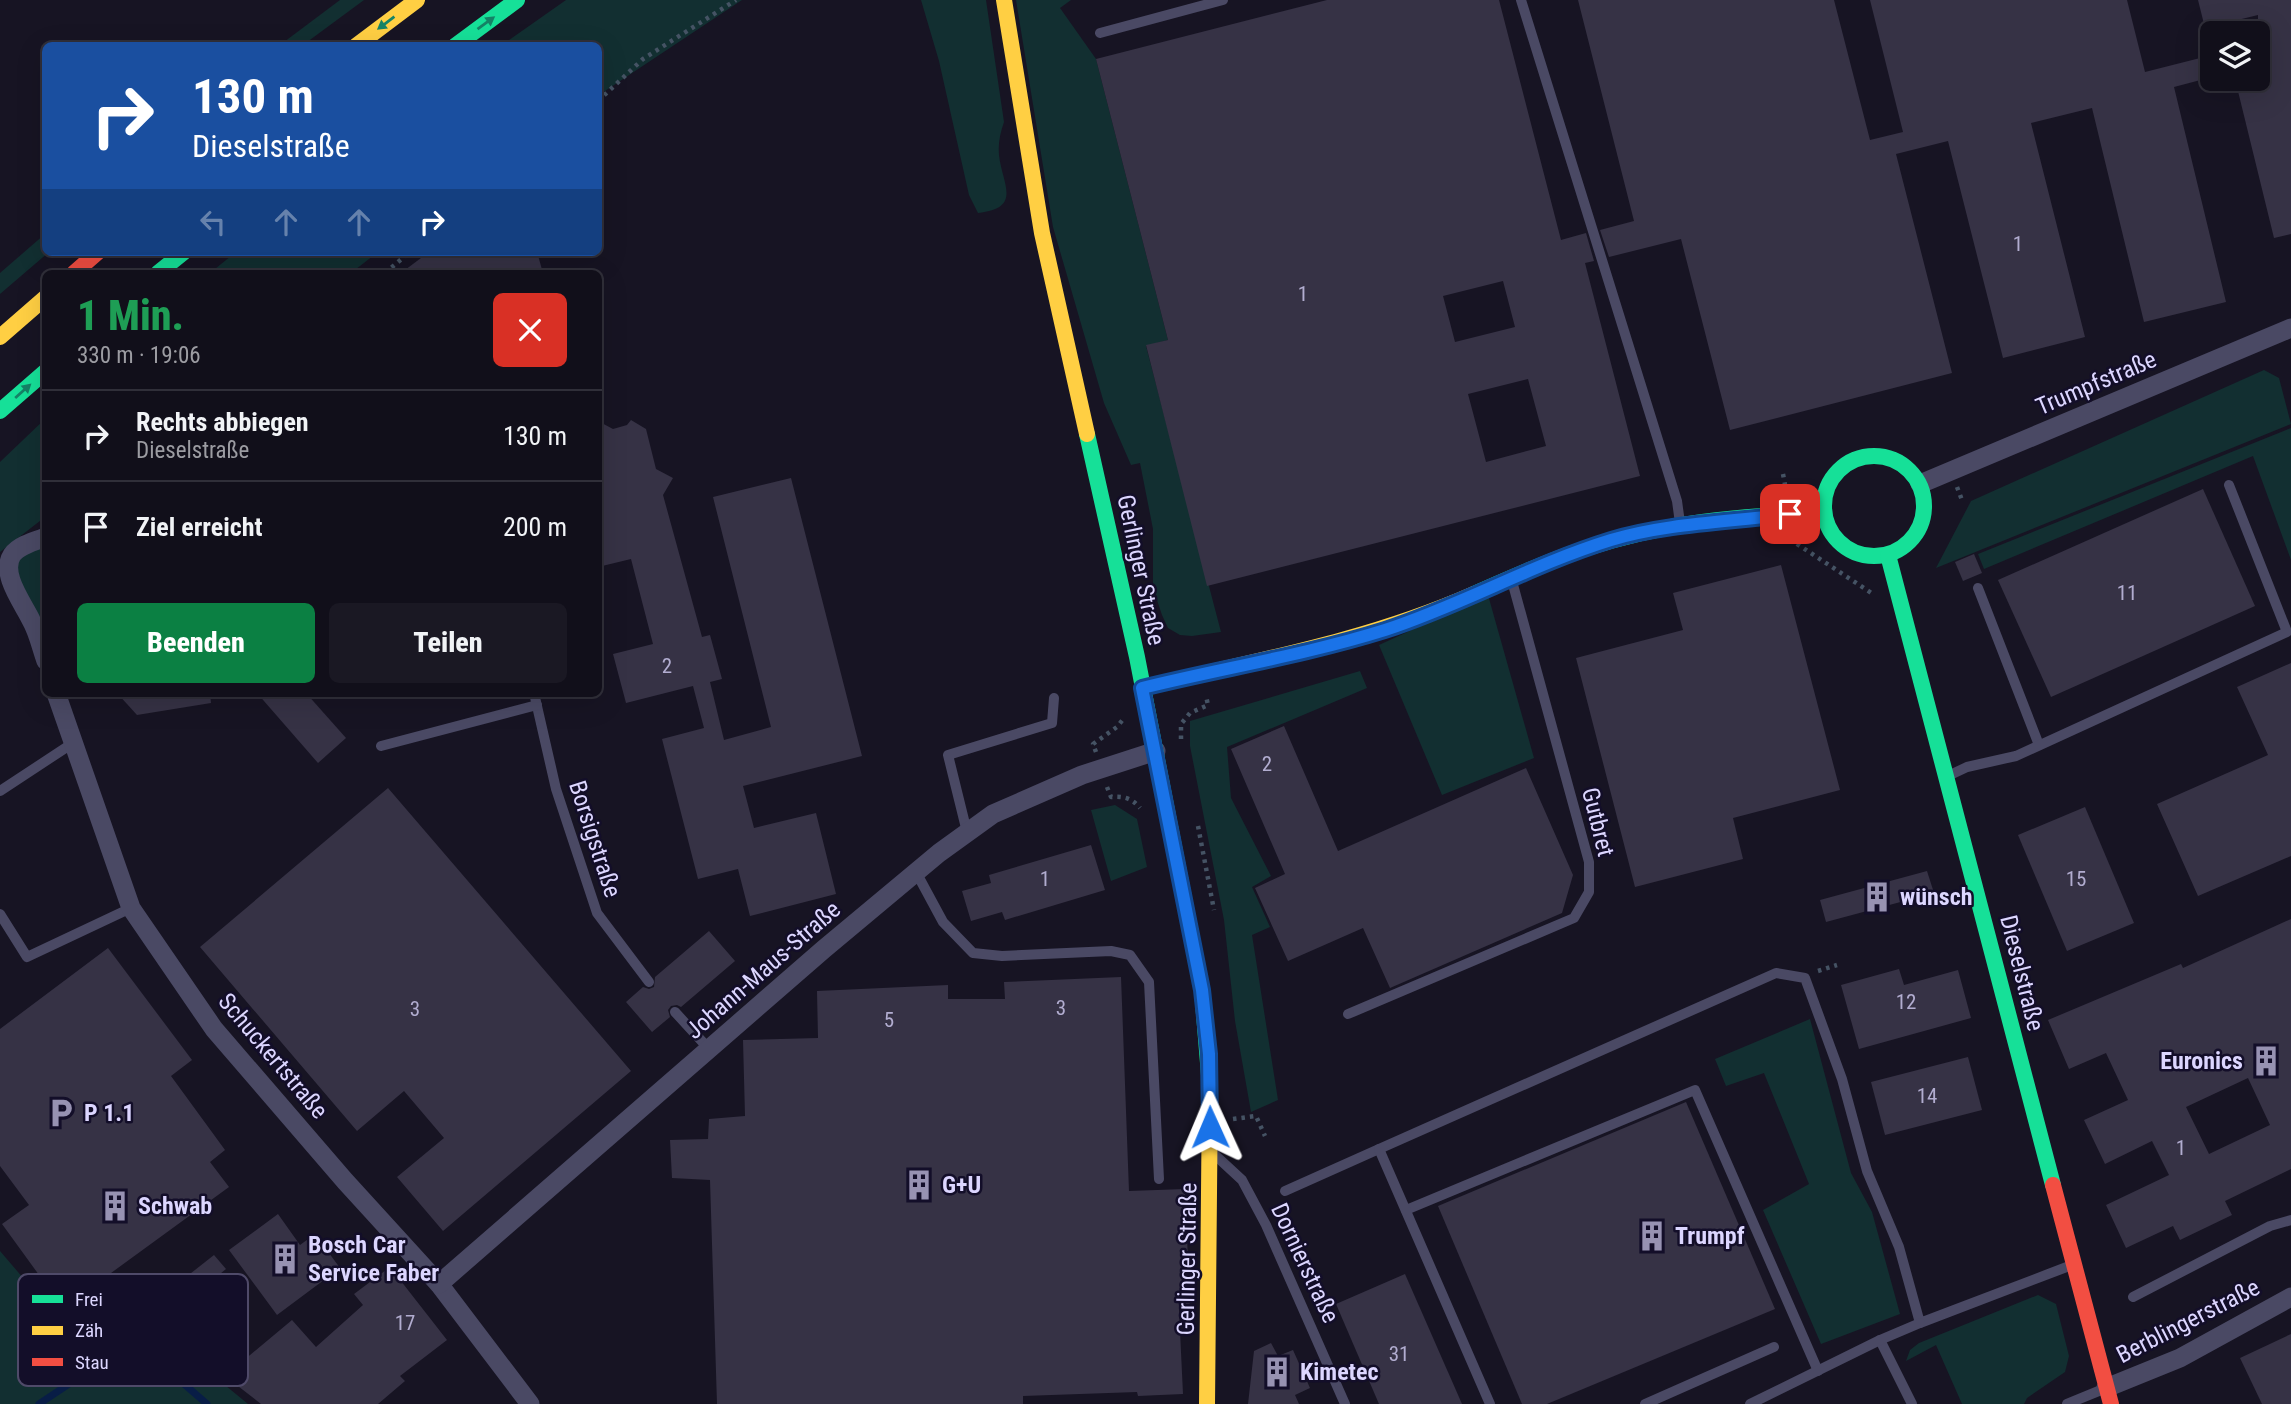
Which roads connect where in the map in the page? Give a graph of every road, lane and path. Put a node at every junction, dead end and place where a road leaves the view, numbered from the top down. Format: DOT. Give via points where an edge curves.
graph roads {
  1 [pos="417,0"];
  2 [pos="517,0"];
  3 [pos="736,0"];
  4 [pos="1004,0"];
  5 [pos="1223,0"];
  6 [pos="1521,0"];
  7 [pos="1100,33"];
  8 [pos="361,42"];
  9 [pos="460,42"];
  10 [pos="602,97"];
  11 [pos="93,256"];
  12 [pos="179,256"];
  13 [pos="405,256"];
  14 [pos="77,270"];
  15 [pos="163,270"];
  16 [pos="389,270"];
  17 [pos="42,300"];
  18 [pos="2291,328"];
  19 [pos="0,337"];
  20 [pos="42,374"];
  21 [pos="0,411"];
  22 [pos="1783,474"];
  23 [pos="1920,484"];
  24 [pos="2229,485"];
  25 [pos="1824,513"];
  26 [pos="1790,514"];
  27 [pos="1681,527"];
  28 [pos="42,539"];
  29 [pos="1888,555"];
  30 [pos="1511,577"];
  31 [pos="1978,588"];
  32 [pos="1897,589"];
  33 [pos="41,629"];
  34 [pos="1142,688"];
  35 [pos="57,697"];
  36 [pos="535,697"];
  37 [pos="1054,698"];
  38 [pos="537,705"];
  39 [pos="73,743"];
  40 [pos="2039,745"];
  41 [pos="381,746"];
  42 [pos="1156,751"];
  43 [pos="1101,768"];
  44 [pos="1946,776"];
  45 [pos="0,791"];
  46 [pos="1143,820"];
  47 [pos="967,832"];
  48 [pos="916,872"];
  49 [pos="131,908"];
  50 [pos="0,914"];
  51 [pos="1837,965"];
  52 [pos="1820,970"];
  53 [pos="649,982"];
  54 [pos="675,1012"];
  55 [pos="1348,1014"];
  56 [pos="709,1049"];
  57 [pos="1232,1119"];
  58 [pos="1265,1136"];
  59 [pos="1379,1149"];
  60 [pos="1211,1151"];
  61 [pos="1159,1179"];
  62 [pos="1285,1191"];
  63 [pos="1406,1210"];
  64 [pos="2291,1220"];
  65 [pos="2073,1264"];
  66 [pos="439,1284"];
  67 [pos="2133,1297"];
  68 [pos="2291,1297"];
  69 [pos="1920,1323"];
  70 [pos="1880,1340"];
  71 [pos="1774,1347"];
  72 [pos="1818,1371"];
  73 [pos="2108,1396"];
  74 [pos="530,1404"];
  75 [pos="1207,1404"];
  76 [pos="1345,1404"];
  77 [pos="1490,1404"];
  78 [pos="1645,1404"];
  79 [pos="1750,1404"];
  80 [pos="1912,1404"];
  81 [pos="2067,1404"];
  1 -- 8 [label="main road, one-way"];
  9 -- 2 [label="main road, one-way"];
  3 -- 10 [label="path" via="643,59"];
  4 -- 34 [label="main road, Gerlinger Straße" via="1042,233"];
  5 -- 7 [label="lane"];
  6 -- 27 [label="lane" via="1677,501"];
  11 -- 14 [label="main road"];
  12 -- 15 [label="main road"];
  13 -- 16 [label="path"];
  17 -- 19 [label="main road"];
  18 -- 23 [label="street, Trumpfstraße"];
  21 -- 20 [label="main road, one-way"];
  22 -- 26 [label="path"];
  23 -- 25 [label="main road" via="1895,460 1878,455 1860,458 1832,479"];
  23 -- 29 [label="main road" via="1925,501 1916,535"];
  24 -- 40 [label="lane" via="2287,632"];
  25 -- 26 [label="main road"];
  25 -- 29 [label="main road" via="1832,533 1847,548"];
  26 -- 27 [label="main road"];
  26 -- 32 [label="path" via="1794,542 1875,595"];
  27 -- 30 [label="main road" via="1613,540"];
  28 -- 33 [label="street" via="22,547 9,565 13,591"];
  29 -- 32 [label="main road, Dieselstraße"];
  30 -- 34 [label="main road" via="1387,629"];
  30 -- 55 [label="lane, Gutbret" via="1589,862 1589,892 1574,918"];
  31 -- 40 [label="lane"];
  32 -- 44 [label="main road, Dieselstraße"];
  34 -- 42 [label="main road, Gerlinger Straße"];
  35 -- 39 [label="street, Schuckertstraße"];
  36 -- 38 [label="lane, Borsigstraße"];
  37 -- 47 [label="lane" via="1052,723 947,755"];
  38 -- 41 [label="lane"];
  38 -- 53 [label="lane, Borsigstraße" via="556,789 597,913"];
  39 -- 45 [label="lane"];
  39 -- 49 [label="street, Schuckertstraße"];
  40 -- 44 [label="lane"];
  42 -- 43 [label="street, Johann-Maus-Straße"];
  42 -- 60 [label="main road, Gerlinger Straße" via="1202,990"];
  43 -- 46 [label="path" via="1111,797 1134,801"];
  43 -- 47 [label="street, Johann-Maus-Straße" via="993,814"];
  44 -- 65 [label="main road, Dieselstraße"];
  47 -- 48 [label="street, Johann-Maus-Straße"];
  48 -- 56 [label="street, Johann-Maus-Straße"];
  48 -- 61 [label="lane" via="943,922 973,953 1111,951 1130,955 1139,964 1149,982"];
  49 -- 50 [label="lane" via="27,957"];
  49 -- 66 [label="street, Schuckertstraße" via="214,1029"];
  51 -- 52 [label="path"];
  54 -- 56 [label="lane"];
  56 -- 66 [label="street, Johann-Maus-Straße"];
  57 -- 58 [label="path" via="1256,1116"];
  59 -- 62 [label="lane"];
  59 -- 63 [label="lane"];
  59 -- 69 [label="lane" via="1776,973 1805,978 1842,1079 1867,1171 1899,1247"];
  60 -- 75 [label="main road, Gerlinger Straße"];
  60 -- 76 [label="lane, Dornierstraße" via="1242,1180"];
  63 -- 72 [label="lane" via="1695,1090"];
  63 -- 77 [label="lane"];
  64 -- 67 [label="lane" via="2270,1226"];
  65 -- 69 [label="lane"];
  65 -- 73 [label="main road, Dieselstraße"];
  66 -- 74 [label="street, Schuckertstraße"];
  68 -- 73 [label="street, Berblingerstraße"];
  69 -- 70 [label="lane"];
  70 -- 72 [label="lane"];
  70 -- 80 [label="lane"];
  71 -- 78 [label="lane"];
  72 -- 79 [label="lane"];
  73 -- 81 [label="lane"];
}
